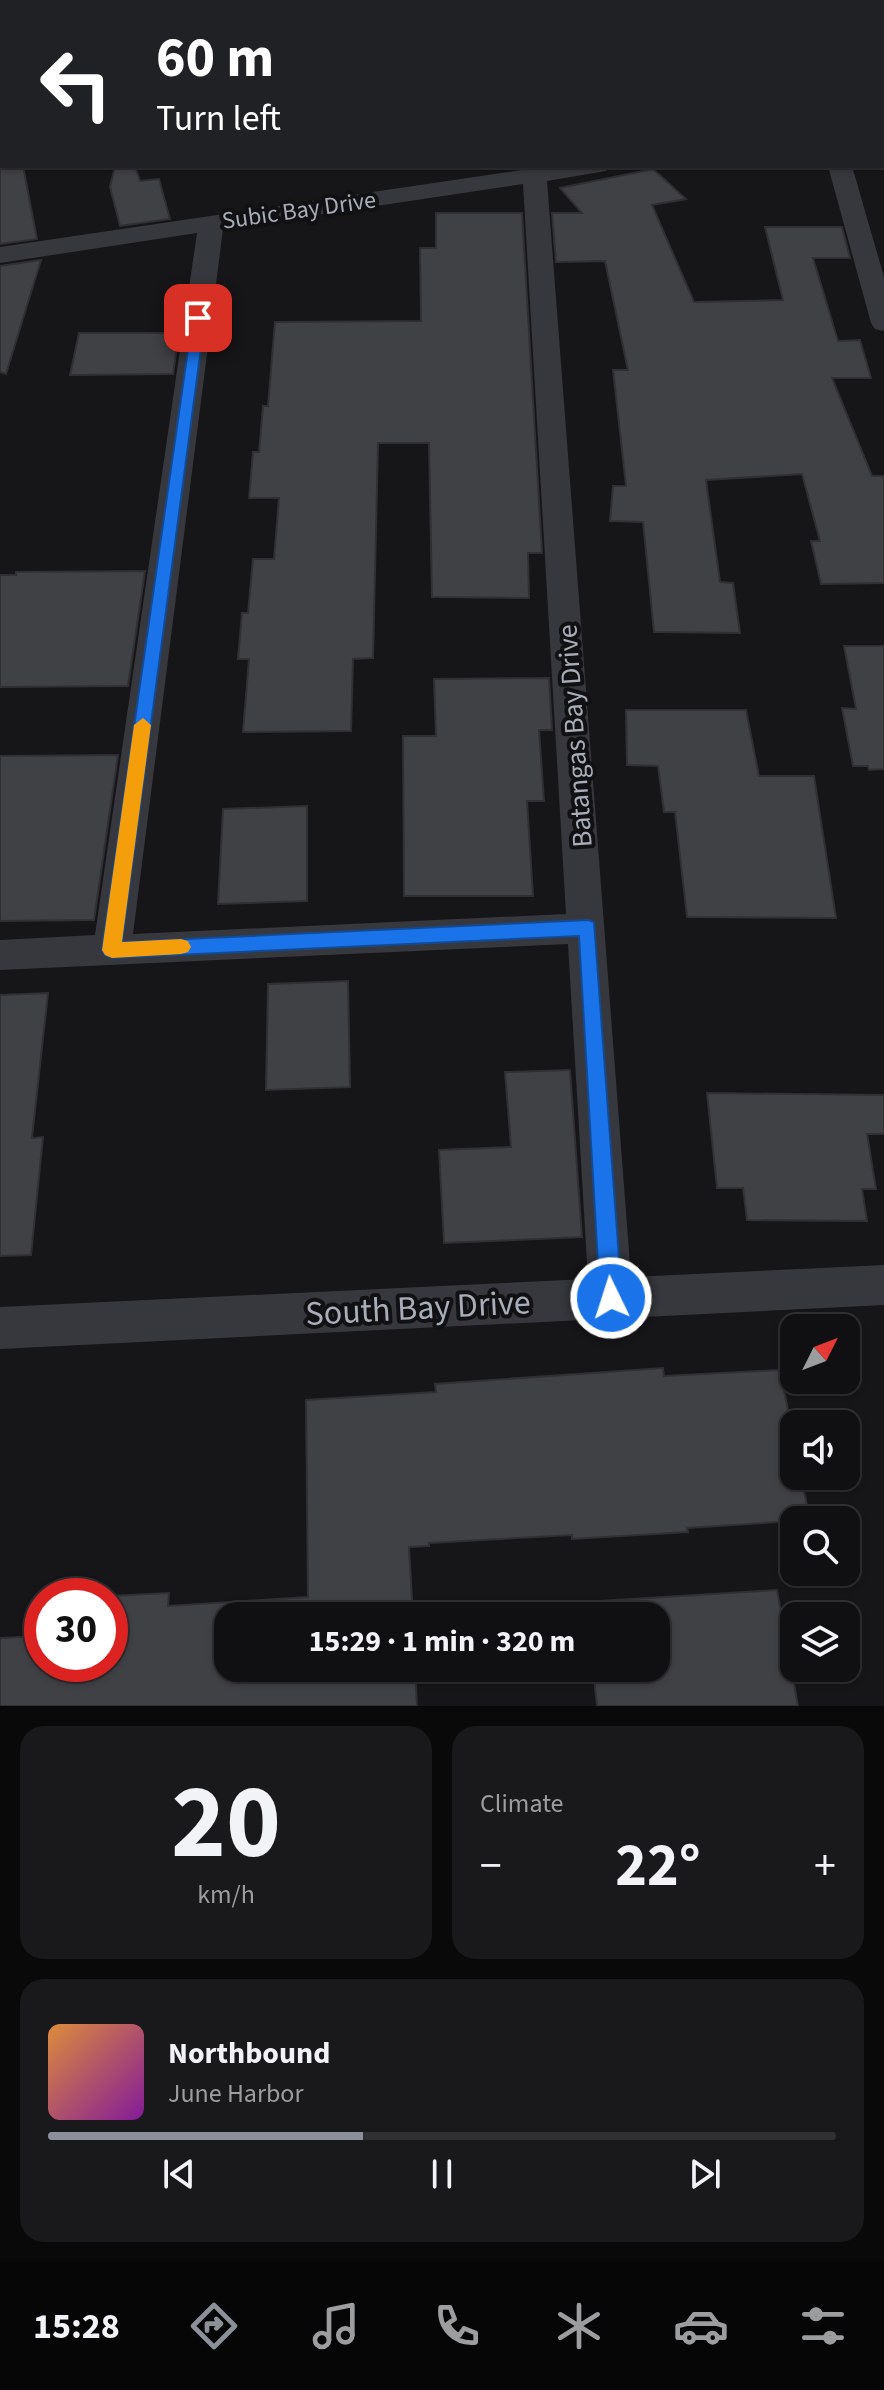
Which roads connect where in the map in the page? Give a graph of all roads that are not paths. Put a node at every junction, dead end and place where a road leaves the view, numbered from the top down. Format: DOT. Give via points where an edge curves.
graph roads {
  1 [pos="584,168"];
  2 [pos="841,168"];
  3 [pos="534,175"];
  4 [pos="211,223"];
  5 [pos="0,255"];
  6 [pos="884,323"];
  7 [pos="588,928"];
  8 [pos="112,950"];
  9 [pos="0,955"];
  10 [pos="884,1285"];
  11 [pos="611,1298"];
  12 [pos="0,1328"];
  1 -- 3 [label="street, Subic Bay Drive"];
  2 -- 6 [label="street"];
  3 -- 4 [label="street, Subic Bay Drive"];
  3 -- 7 [label="street, Batangas Bay Drive"];
  4 -- 5 [label="street, Subic Bay Drive"];
  4 -- 8 [label="street"];
  7 -- 8 [label="street"];
  7 -- 11 [label="street, Batangas Bay Drive"];
  8 -- 9 [label="street"];
  10 -- 11 [label="street, South Bay Drive"];
  11 -- 12 [label="street, South Bay Drive"];
}
